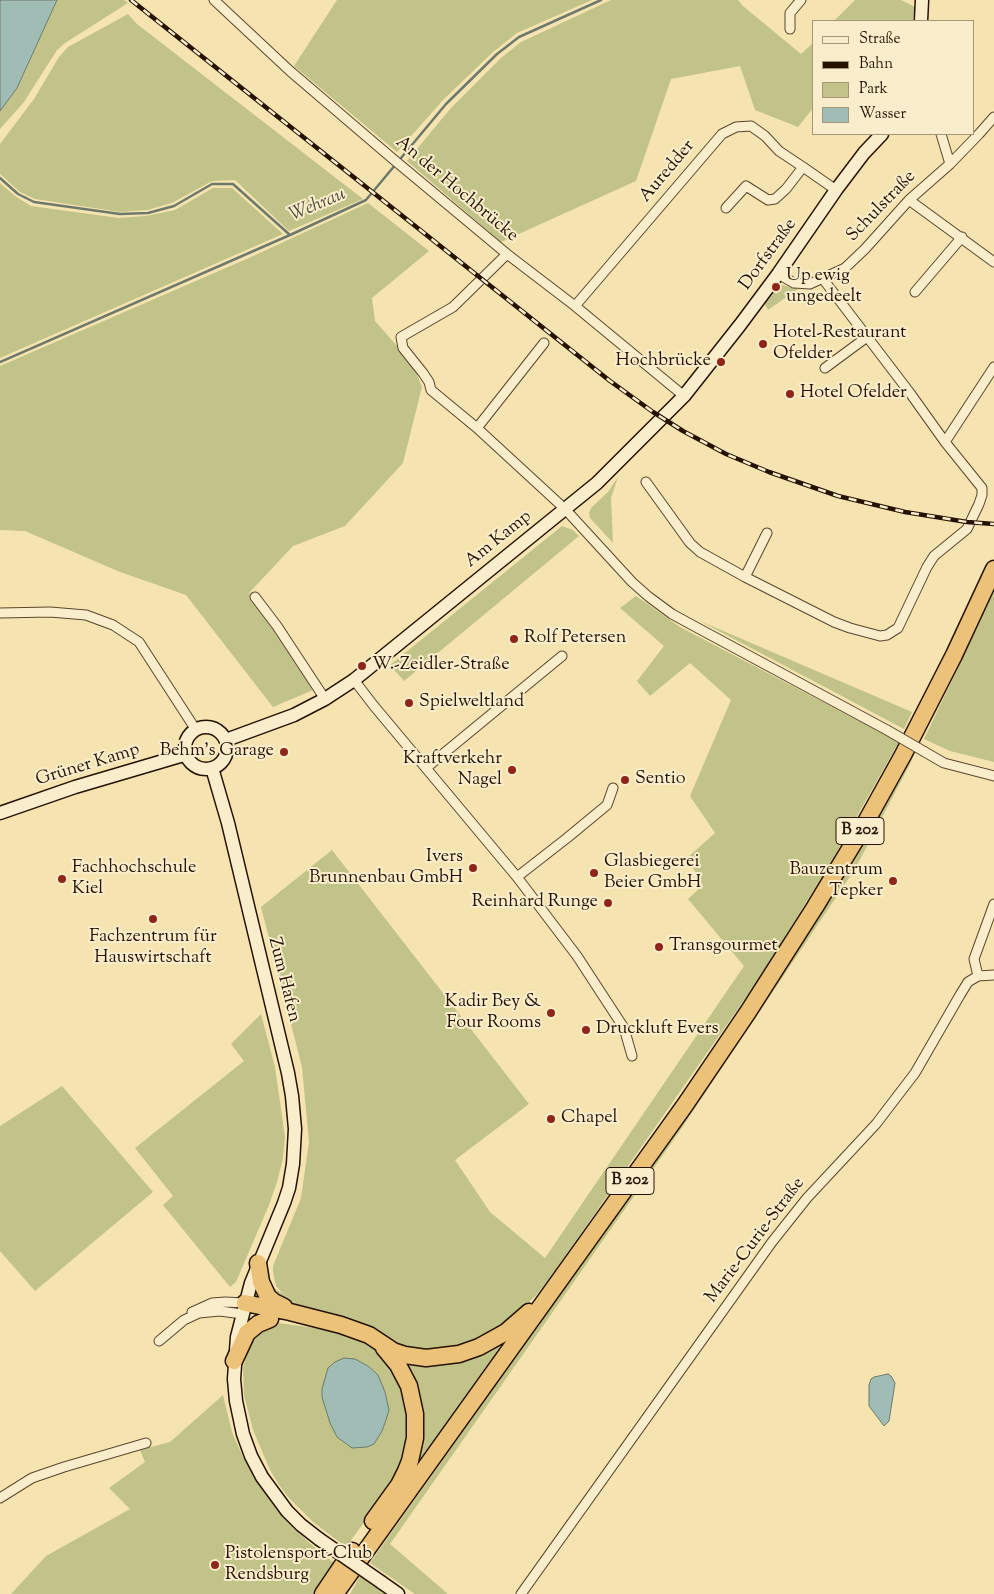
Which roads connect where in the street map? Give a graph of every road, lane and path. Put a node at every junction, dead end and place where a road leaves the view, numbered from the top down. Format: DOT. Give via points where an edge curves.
graph roads {
  1 [pos="214,0"];
  2 [pos="801,0"];
  3 [pos="922,0"];
  4 [pos="921,20"];
  5 [pos="790,29"];
  6 [pos="994,117"];
  7 [pos="881,135"];
  8 [pos="941,135"];
  9 [pos="950,164"];
  10 [pos="803,167"];
  11 [pos="836,190"];
  12 [pos="909,200"];
  13 [pos="726,208"];
  14 [pos="962,237"];
  15 [pos="507,254"];
  16 [pos="994,262"];
  17 [pos="778,274"];
  18 [pos="823,279"];
  19 [pos="915,292"];
  20 [pos="575,306"];
  21 [pos="867,337"];
  22 [pos="544,343"];
  23 [pos="994,367"];
  24 [pos="825,368"];
  25 [pos="684,396"];
  26 [pos="477,428"];
  27 [pos="945,442"];
  28 [pos="646,482"];
  29 [pos="566,510"];
  30 [pos="766,533"];
  31 [pos="994,569"];
  32 [pos="745,577"];
  33 [pos="255,597"];
  34 [pos="0,612"];
  35 [pos="562,656"];
  36 [pos="354,680"];
  37 [pos="325,699"];
  38 [pos="196,730"];
  39 [pos="226,740"];
  40 [pos="187,754"];
  41 [pos="212,768"];
  42 [pos="426,768"];
  43 [pos="994,776"];
  44 [pos="613,788"];
  45 [pos="0,813"];
  46 [pos="517,876"];
  47 [pos="994,904"];
  48 [pos="994,975"];
  49 [pos="978,976"];
  50 [pos="632,1056"];
  51 [pos="258,1264"];
  52 [pos="569,1268"];
  53 [pos="243,1308"];
  54 [pos="290,1312"];
  55 [pos="307,1316"];
  56 [pos="270,1319"];
  57 [pos="159,1341"];
  58 [pos="379,1342"];
  59 [pos="234,1361"];
  60 [pos="146,1443"];
  61 [pos="0,1498"];
  62 [pos="366,1551"];
  63 [pos="323,1594"];
  64 [pos="335,1594"];
  65 [pos="347,1594"];
  66 [pos="398,1594"];
  67 [pos="521,1594"];
  1 -- 15 [label="street, An der Hochbrücke" via="290,72"];
  2 -- 5 [label="street" via="790,13"];
  3 -- 4 [label="main road"];
  6 -- 9 [label="street, Schulstraße"];
  7 -- 11 [label="main road, Dorfstraße"];
  8 -- 9 [label="street"];
  9 -- 12 [label="street, Schulstraße"];
  10 -- 11 [label="street, Auredder"];
  10 -- 13 [label="street" via="775,199 768,200 746,186"];
  10 -- 20 [label="street, Auredder" via="779,151 752,126 736,127 722,134"];
  11 -- 17 [label="main road, Dorfstraße"];
  12 -- 14 [label="street"];
  12 -- 18 [label="street, Schulstraße" via="845,268"];
  14 -- 16 [label="street"];
  14 -- 19 [label="street"];
  15 -- 20 [label="street, An der Hochbrücke"];
  15 -- 26 [label="street" via="452,307 402,337 403,348 429,382 431,390"];
  17 -- 18 [label="street, Schulstraße" via="794,283 810,284"];
  17 -- 25 [label="main road, Dorfstraße"];
  18 -- 21 [label="street"];
  20 -- 25 [label="street, An der Hochbrücke"];
  21 -- 24 [label="street"];
  21 -- 27 [label="street"];
  22 -- 26 [label="street"];
  23 -- 27 [label="street"];
  25 -- 29 [label="main road, Am Kamp"];
  26 -- 29 [label="street"];
  27 -- 32 [label="street" via="982,488 982,495 967,529 934,556 927,567 898,628 880,636 834,622"];
  28 -- 32 [label="street" via="690,543"];
  29 -- 36 [label="main road, Am Kamp"];
  29 -- 43 [label="street, bridge" via="632,582 672,614 944,763"];
  30 -- 32 [label="street"];
  31 -- 52 [label="highway, B 202" via="903,755 815,907 748,1012"];
  33 -- 37 [label="street"];
  34 -- 38 [label="street" via="86,615 113,625 139,642"];
  35 -- 42 [label="street"];
  36 -- 37 [label="main road, Am Kamp"];
  36 -- 42 [label="street"];
  37 -- 39 [label="main road, Am Kamp" via="294,715"];
  38 -- 39 [label="main road" via="211,727"];
  38 -- 40 [label="main road" via="188,738"];
  39 -- 41 [label="main road" via="226,754"];
  40 -- 41 [label="main road" via="200,767"];
  40 -- 45 [label="main road, Grüner Kamp"];
  41 -- 51 [label="main road, Zum Hafen" via="292,1096 295,1142 291,1177 284,1203"];
  42 -- 46 [label="street"];
  44 -- 46 [label="street" via="607,805"];
  46 -- 50 [label="street" via="577,956 624,1028"];
  47 -- 49 [label="street" via="974,959"];
  48 -- 49 [label="street"];
  49 -- 67 [label="street, Marie-Curie-Straße" via="968,982 960,994 904,1088 772,1242"];
  51 -- 53 [label="main road, Zum Hafen"];
  51 -- 54 [label="highway" via="268,1297"];
  52 -- 58 [label="highway" via="512,1327 470,1350 439,1357 416,1357 393,1351"];
  52 -- 62 [label="highway, B 202"];
  53 -- 54 [label="highway"];
  53 -- 56 [label="highway"];
  53 -- 57 [label="street" via="225,1302 212,1303 195,1310"];
  53 -- 59 [label="main road"];
  54 -- 55 [label="highway"];
  55 -- 56 [label="highway"];
  55 -- 58 [label="highway" via="354,1329"];
  56 -- 59 [label="highway" via="247,1333"];
  58 -- 63 [label="highway" via="398,1365 409,1386 415,1414 413,1448 399,1485"];
  59 -- 66 [label="main road, bridge" via="236,1401 243,1434 251,1456 275,1497 301,1525"];
  60 -- 61 [label="street" via="32,1478"];
  62 -- 64 [label="highway, B 202"];
  62 -- 65 [label="highway"];
}
